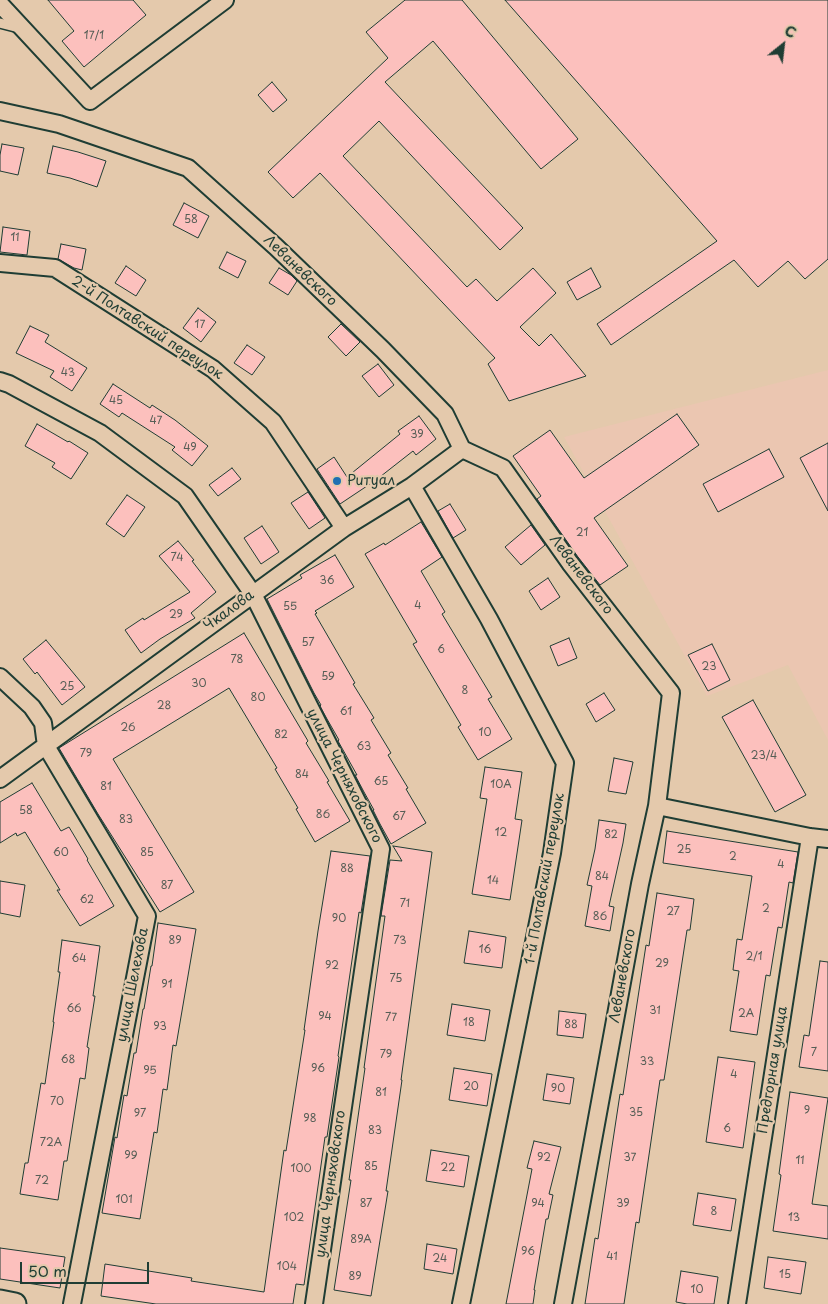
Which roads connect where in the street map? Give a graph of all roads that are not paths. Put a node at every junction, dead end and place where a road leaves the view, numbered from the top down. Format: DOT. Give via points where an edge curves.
graph roads {
  1 [pos="225,0"];
  2 [pos="0,4"];
  3 [pos="0,23"];
  4 [pos="23,29"];
  5 [pos="0,111"];
  6 [pos="0,263"];
  7 [pos="0,381"];
  8 [pos="462,449"];
  9 [pos="412,486"];
  10 [pos="344,528"];
  11 [pos="253,594"];
  12 [pos="0,677"];
  13 [pos="46,746"];
  14 [pos="0,779"];
  15 [pos="657,806"];
  16 [pos="810,837"];
  17 [pos="828,839"];
  18 [pos="0,1301"];
  19 [pos="16,1304"];
  20 [pos="72,1304"];
  21 [pos="314,1304"];
  22 [pos="461,1304"];
  23 [pos="563,1304"];
  24 [pos="737,1304"];
  1 -- 4 [label="street" via="90,101"];
  2 -- 4 [label="street"];
  3 -- 4 [label="lane"];
  5 -- 8 [label="street, Леваневского" via="59,124 188,168 276,247 445,414"];
  6 -- 10 [label="street, 2-й Полтавский переулок" via="55,268 213,369 273,422"];
  7 -- 11 [label="street, улица Черняховского" via="100,433 185,496"];
  8 -- 9 [label="street, Чкалова"];
  8 -- 15 [label="street, Леваневского" via="503,468 570,563 671,693"];
  9 -- 10 [label="street, Чкалова"];
  9 -- 22 [label="street, 1-й Полтавский переулок" via="489,619 565,763 552,853"];
  10 -- 11 [label="street, Чкалова"];
  11 -- 13 [label="street, Чкалова"];
  11 -- 21 [label="street, улица Черняховского" via="381,849"];
  12 -- 13 [label="street, улица Шелехова" via="32,707 43,723"];
  13 -- 14 [label="street, Чкалова"];
  13 -- 20 [label="street, улица Шелехова" via="147,916"];
  15 -- 16 [label="street"];
  15 -- 23 [label="street, Леваневского"];
  16 -- 17 [label="street"];
  16 -- 24 [label="street, Предгорная улица"];
  18 -- 19 [label="street"];
}
